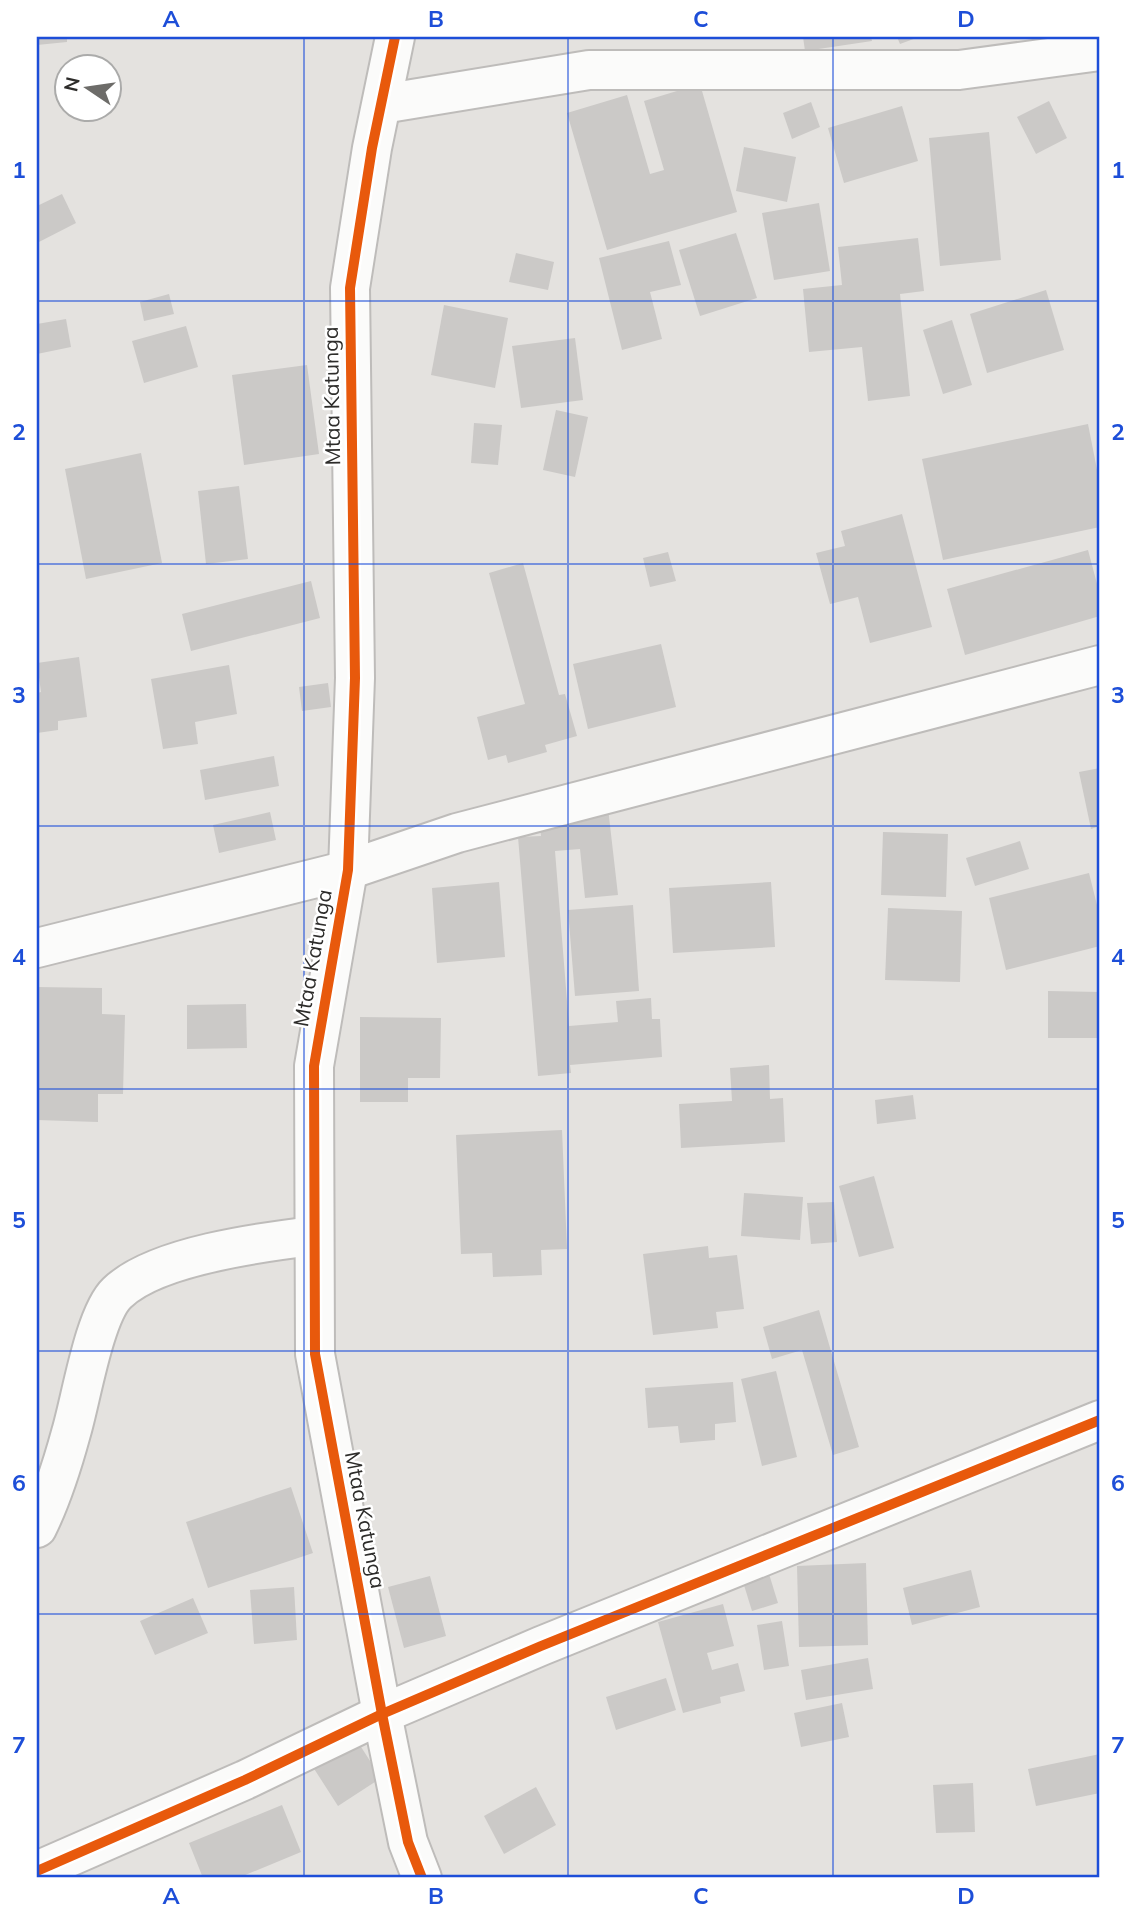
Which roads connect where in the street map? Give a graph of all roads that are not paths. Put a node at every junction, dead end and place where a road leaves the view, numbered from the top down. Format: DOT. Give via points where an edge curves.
graph roads {
  1 [pos="396,37"];
  2 [pos="1089,47"];
  3 [pos="382,104"];
  4 [pos="1100,665"];
  5 [pos="348,870"];
  6 [pos="37,948"];
  7 [pos="314,1236"];
  8 [pos="1100,1420"];
  9 [pos="37,1528"];
  10 [pos="382,1714"];
  11 [pos="37,1871"];
  12 [pos="422,1878"];
  1 -- 3 [label="street, Mtaa Katunga"];
  2 -- 3 [label="street" via="959,70 589,70"];
  3 -- 5 [label="street, Mtaa Katunga" via="349,288 355,678"];
  4 -- 5 [label="street" via="457,833"];
  5 -- 6 [label="street"];
  5 -- 7 [label="street, Mtaa Katunga" via="314,1066"];
  7 -- 9 [label="street" via="248,1244 162,1266 116,1294 94,1345 50,1502"];
  7 -- 10 [label="street, Mtaa Katunga" via="315,1354"];
  8 -- 10 [label="street"];
  10 -- 11 [label="street"];
  10 -- 12 [label="street, Mtaa Katunga" via="408,1842"];
}
